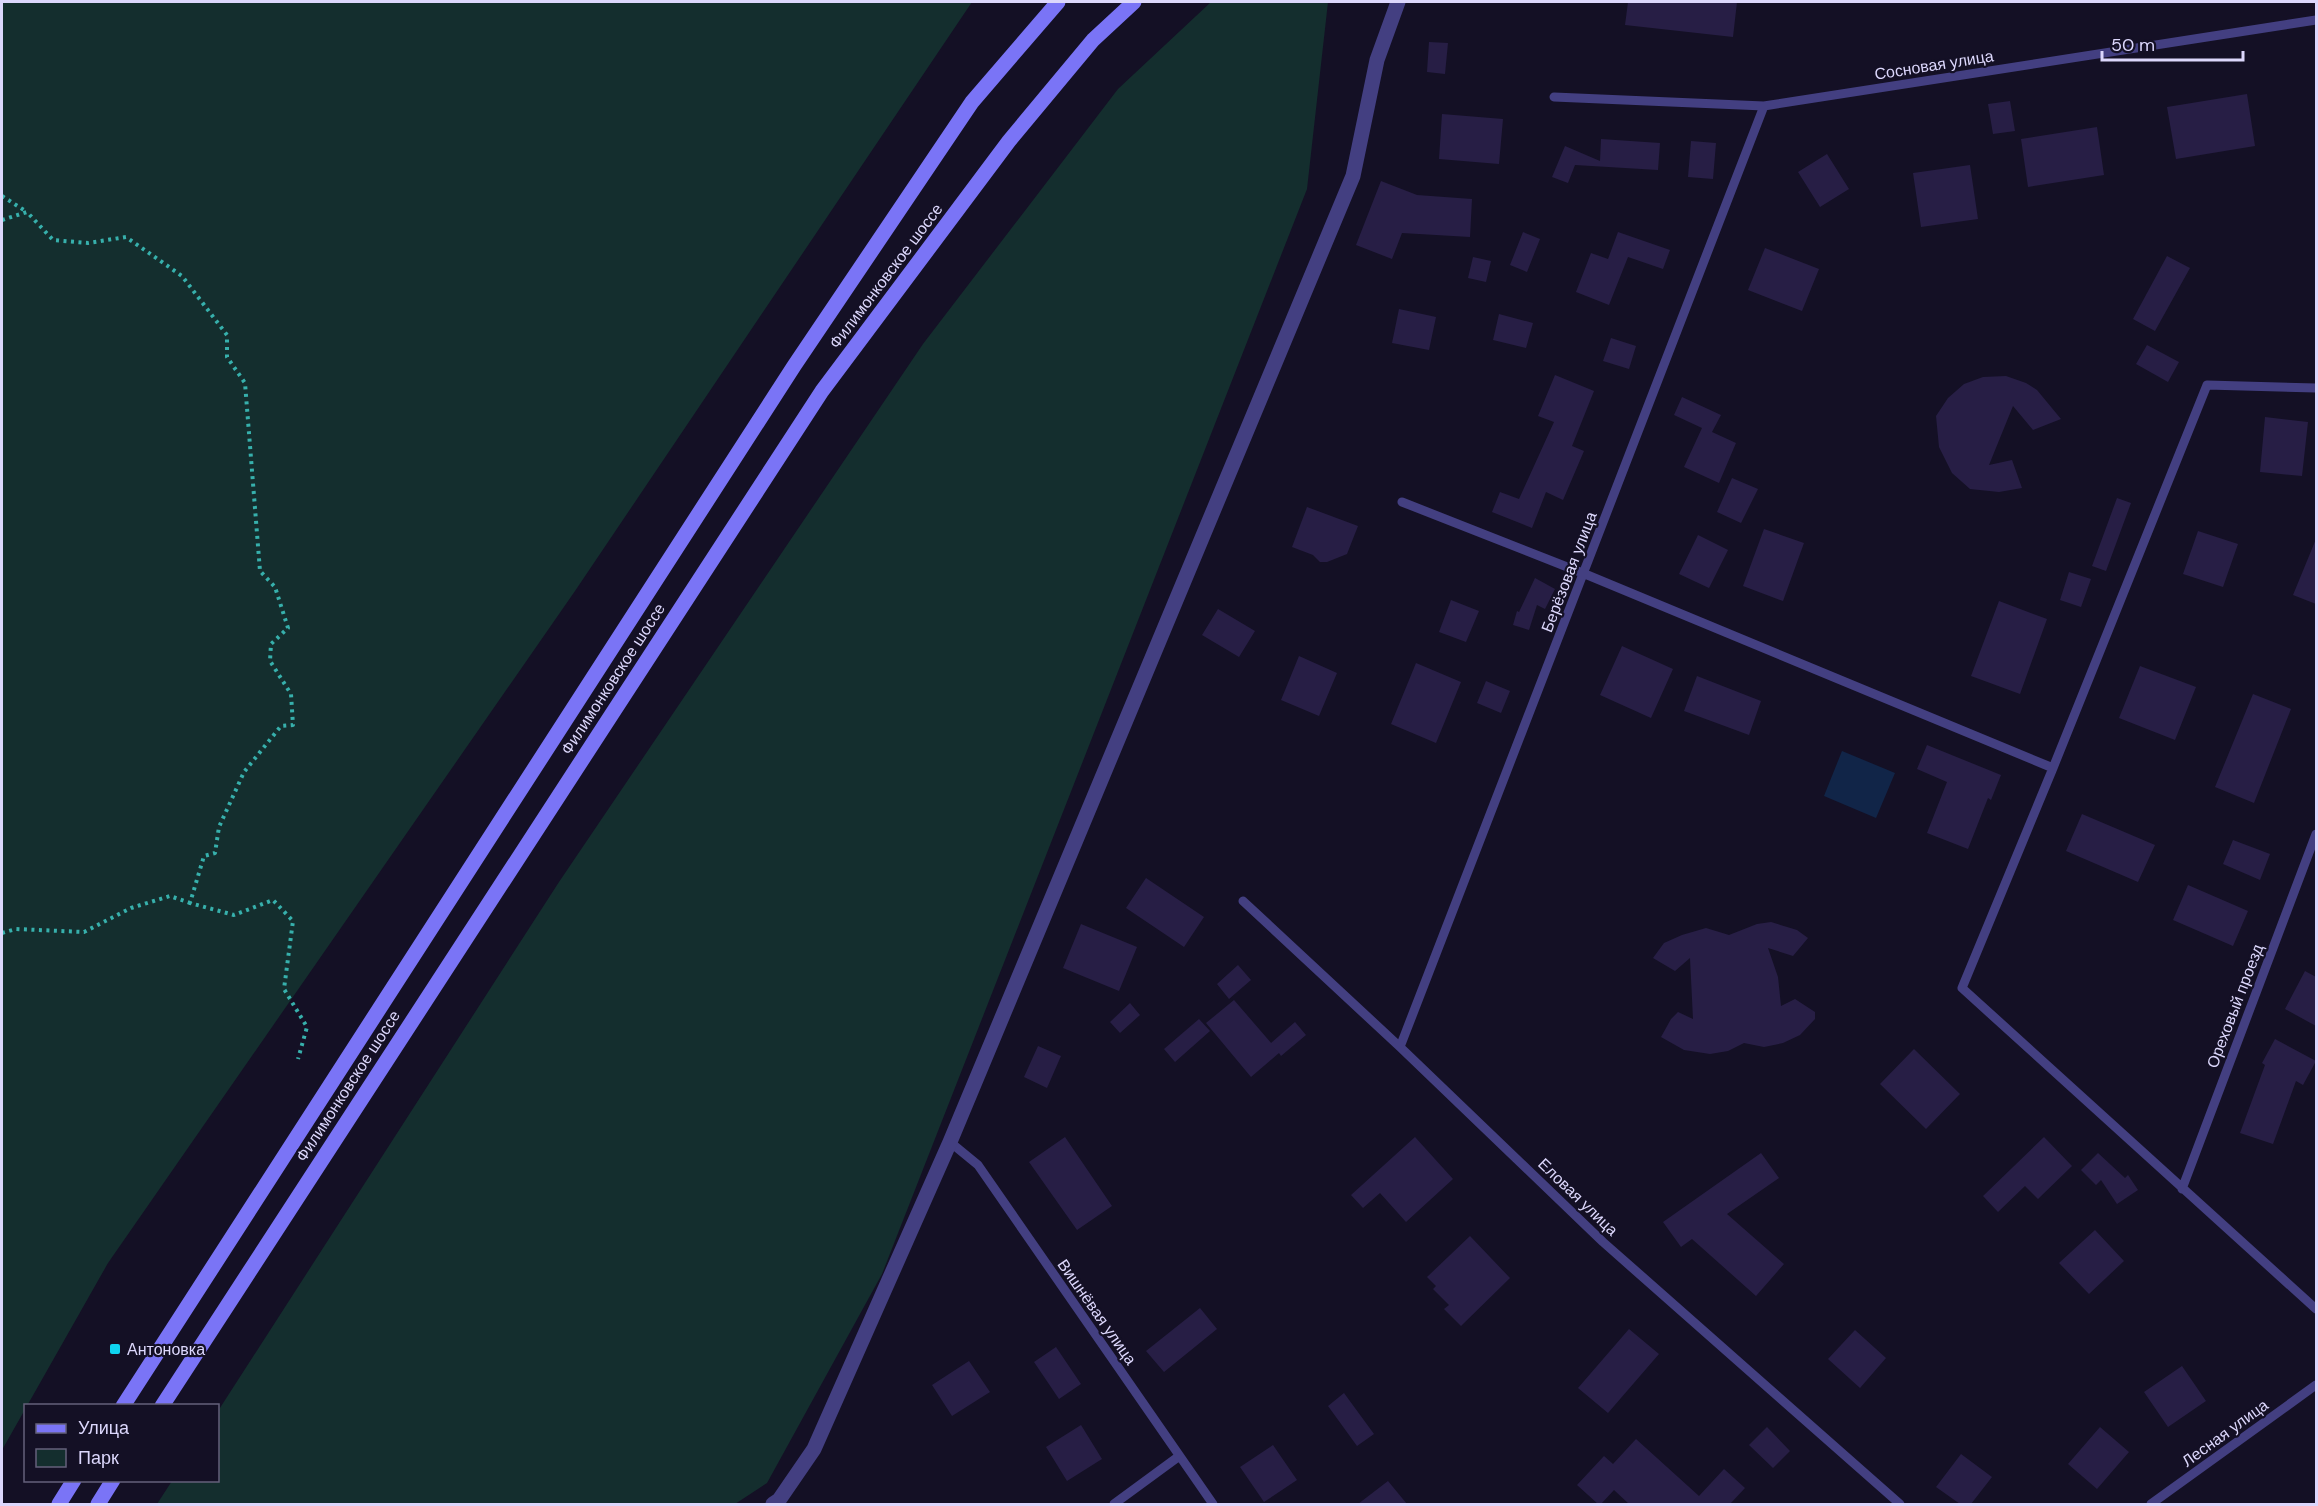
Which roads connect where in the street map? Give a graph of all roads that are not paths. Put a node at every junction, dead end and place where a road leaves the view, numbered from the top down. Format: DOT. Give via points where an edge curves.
graph roads {
  1 [pos="1058,2"];
  2 [pos="1134,2"];
  3 [pos="1398,2"];
  4 [pos="2316,20"];
  5 [pos="1554,97"];
  6 [pos="1764,106"];
  7 [pos="2316,388"];
  8 [pos="1402,502"];
  9 [pos="1585,574"];
  10 [pos="2053,768"];
  11 [pos="2316,834"];
  12 [pos="1243,901"];
  13 [pos="1400,1047"];
  14 [pos="950,1142"];
  15 [pos="2182,1189"];
  16 [pos="2316,1309"];
  17 [pos="2316,1385"];
  18 [pos="124,1404"];
  19 [pos="163,1404"];
  20 [pos="1178,1457"];
  21 [pos="73,1482"];
  22 [pos="113,1482"];
  23 [pos="59,1504"];
  24 [pos="98,1504"];
  25 [pos="773,1504"];
  26 [pos="1114,1504"];
  27 [pos="1213,1504"];
  28 [pos="1900,1504"];
  29 [pos="2151,1504"];
  1 -- 18 [label="main road, Филимонковское шоссе" via="972,102 794,366"];
  2 -- 19 [label="main road, Филимонковское шоссе" via="1093,40 1009,141 822,391"];
  3 -- 14 [label="street" via="1377,60 1353,176"];
  4 -- 6 [label="lane, Сосновая улица"];
  5 -- 6 [label="lane, Сосновая улица"];
  6 -- 9 [label="lane, Берёзовая улица"];
  7 -- 10 [label="lane" via="2207,385"];
  8 -- 9 [label="lane"];
  9 -- 10 [label="lane"];
  9 -- 13 [label="lane, Берёзовая улица"];
  10 -- 15 [label="lane" via="1962,988"];
  11 -- 15 [label="lane, Ореховый проезд"];
  12 -- 13 [label="lane, Еловая улица"];
  13 -- 28 [label="lane, Еловая улица" via="1603,1242"];
  14 -- 20 [label="lane, Вишнёвая улица" via="978,1165"];
  14 -- 25 [label="street" via="814,1449"];
  15 -- 16 [label="lane"];
  17 -- 29 [label="lane, Лесная улица"];
  20 -- 26 [label="lane"];
  20 -- 27 [label="lane, Вишнёвая улица"];
  21 -- 23 [label="main road"];
  22 -- 24 [label="main road"];
}
